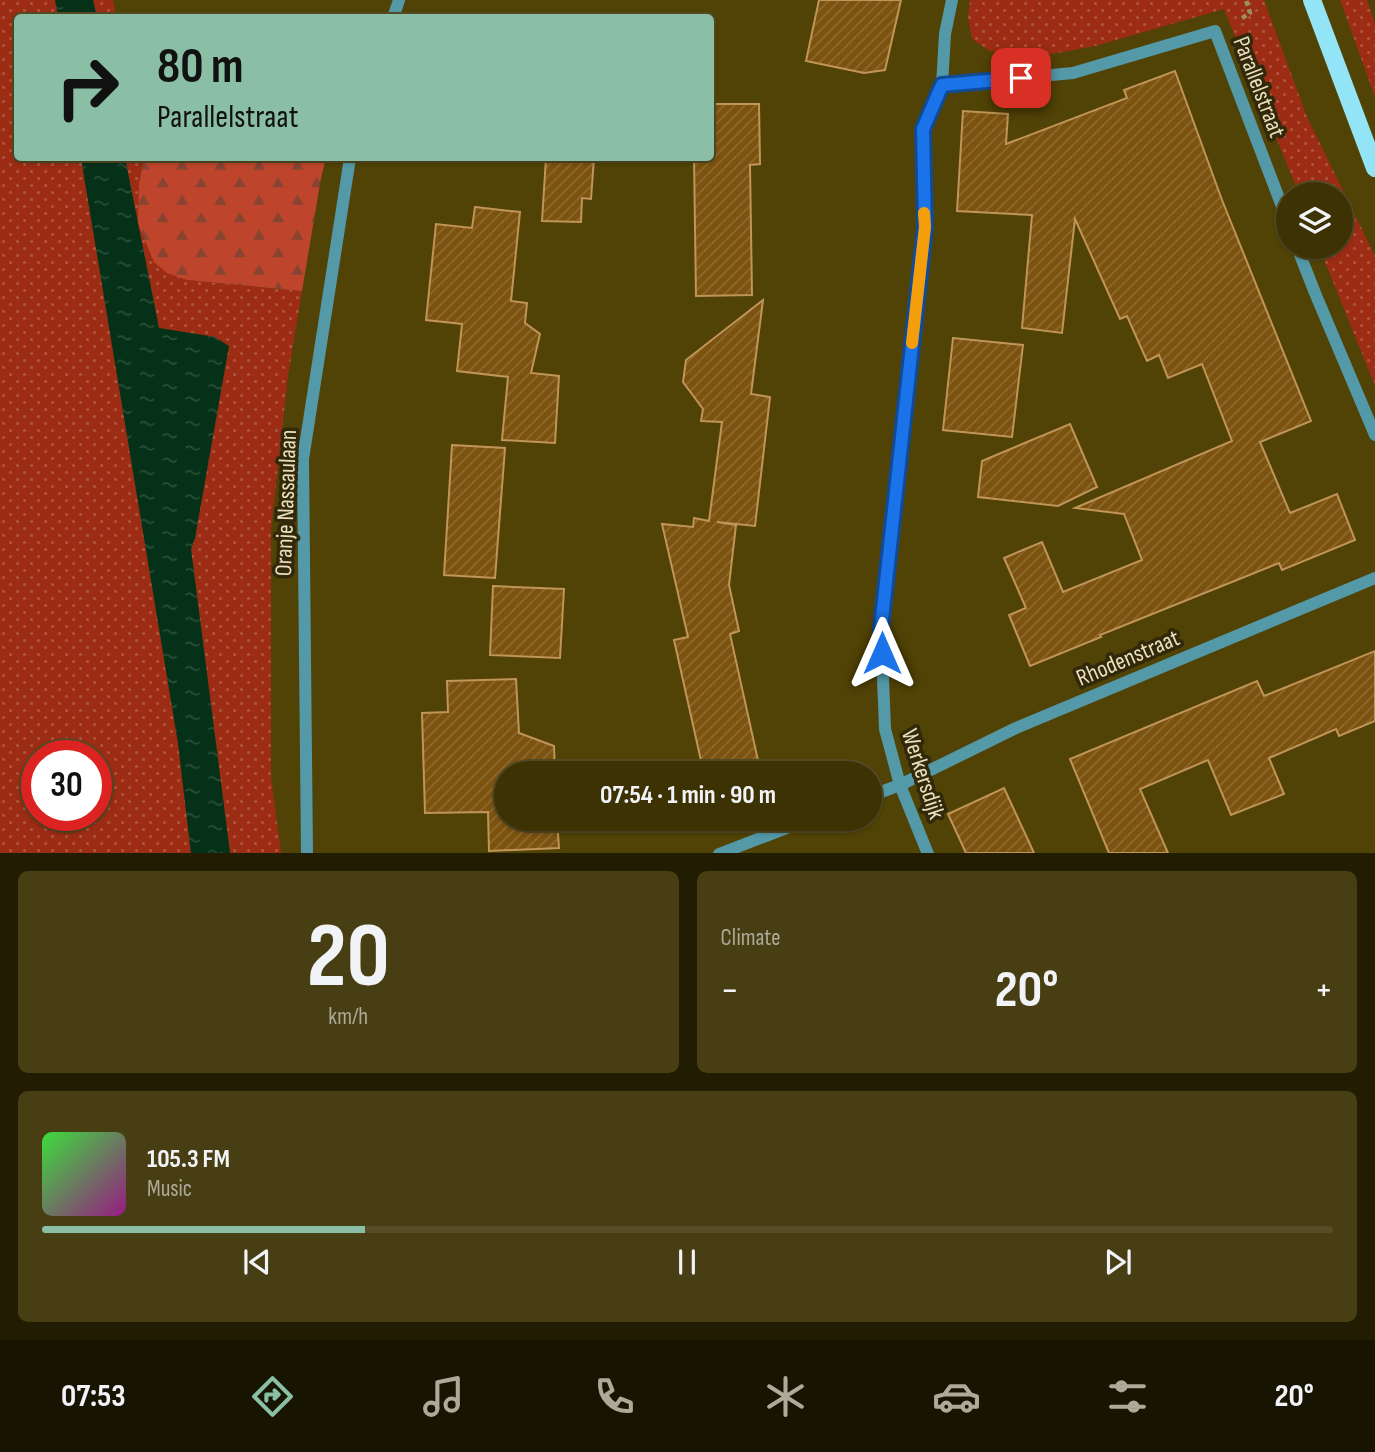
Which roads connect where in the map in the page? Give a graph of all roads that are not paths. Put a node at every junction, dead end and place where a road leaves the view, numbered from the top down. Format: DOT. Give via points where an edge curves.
graph roads {
  1 [pos="952,0"];
  2 [pos="1312,0"];
  3 [pos="942,85"];
  4 [pos="350,161"];
  5 [pos="1375,169"];
  6 [pos="1276,191"];
  7 [pos="1302,259"];
  8 [pos="1375,435"];
  9 [pos="1375,578"];
  10 [pos="900,785"];
  11 [pos="882,792"];
  12 [pos="778,831"];
  13 [pos="307,853"];
  14 [pos="719,853"];
  15 [pos="928,853"];
  1 -- 3 [label="street, Werkersdijk"];
  2 -- 5 [label="main road"];
  3 -- 6 [label="street, Parallelstraat" via="1073,73 1215,31"];
  3 -- 10 [label="street, Werkersdijk" via="923,129 925,227 881,628 885,730"];
  4 -- 13 [label="street, Oranje Nassaulaan" via="303,459"];
  7 -- 8 [label="street"];
  9 -- 10 [label="street, Rhodenstraat" via="1016,728"];
  10 -- 11 [label="street, Rhodenstraat"];
  10 -- 15 [label="street, Werkersdijk"];
  12 -- 14 [label="street"];
}
